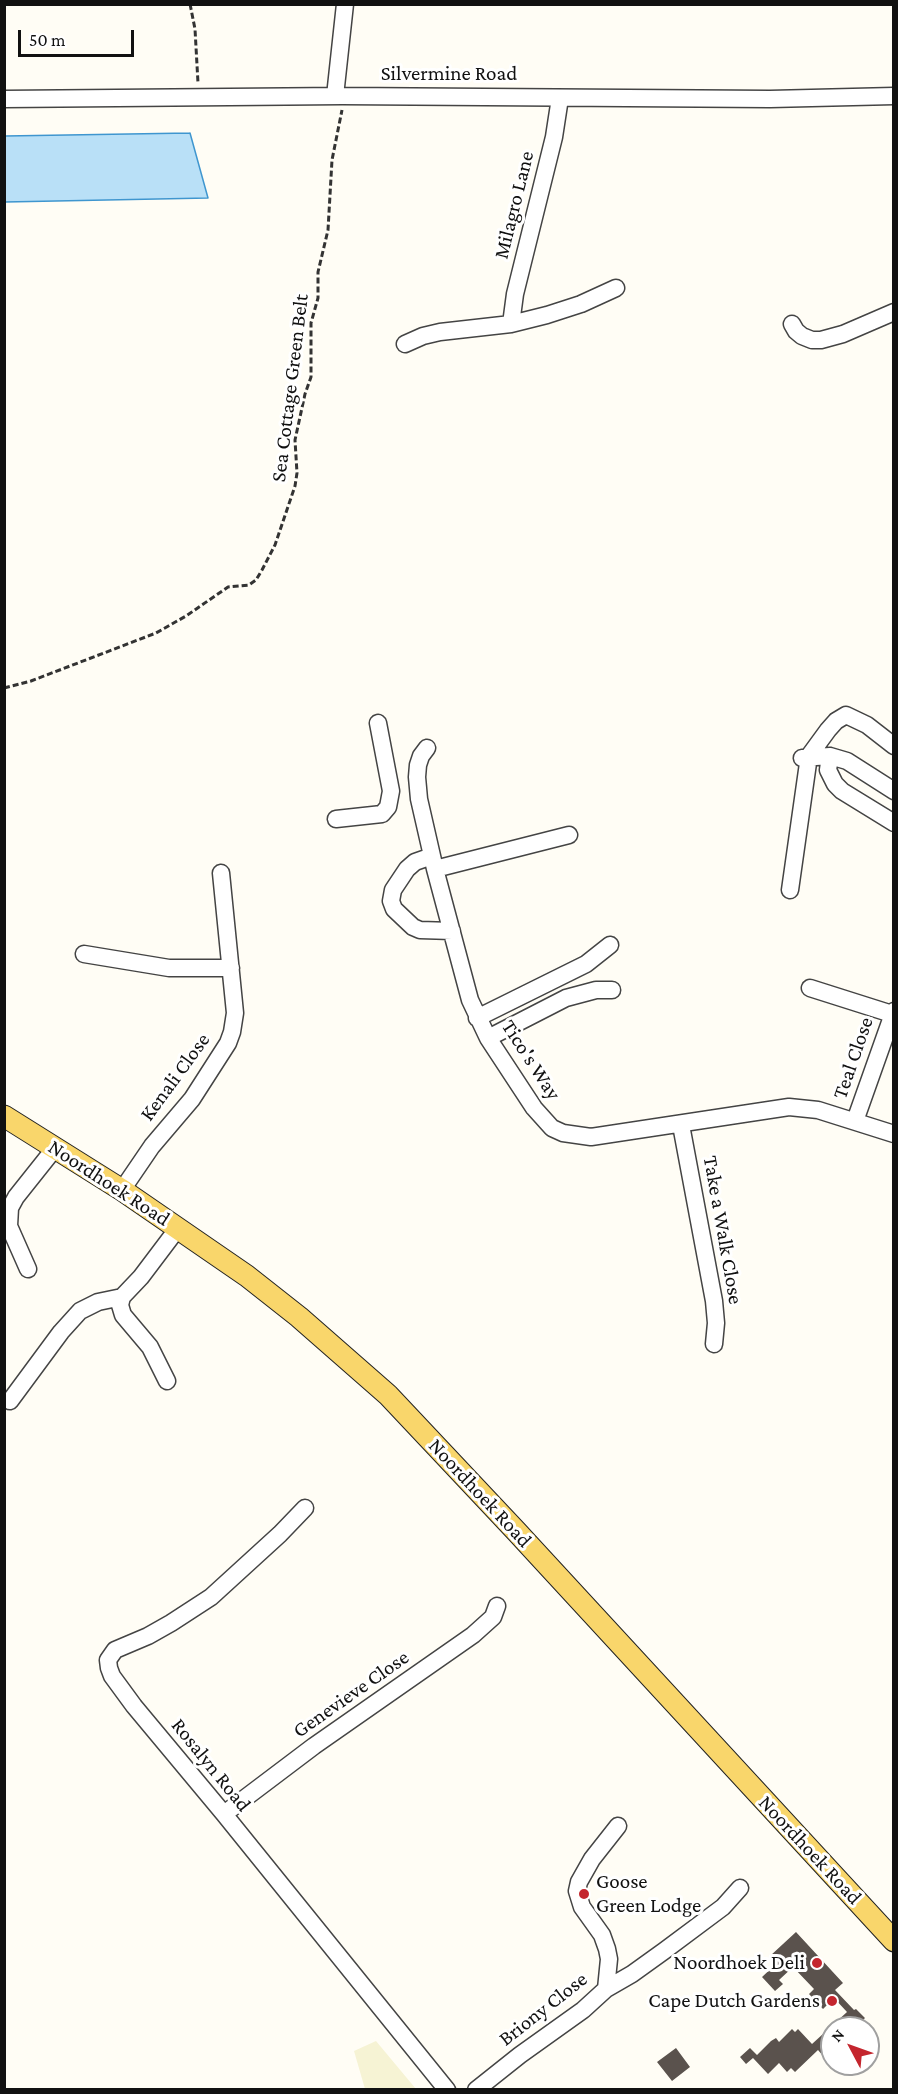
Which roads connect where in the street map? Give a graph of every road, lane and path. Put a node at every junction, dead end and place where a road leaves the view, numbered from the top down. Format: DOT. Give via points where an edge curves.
graph roads {
  1 [pos="190,4"];
  2 [pos="345,4"];
  3 [pos="338,96"];
  4 [pos="894,96"];
  5 [pos="199,97"];
  6 [pos="560,98"];
  7 [pos="4,99"];
  8 [pos="616,288"];
  9 [pos="894,312"];
  10 [pos="511,324"];
  11 [pos="792,324"];
  12 [pos="405,344"];
  13 [pos="4,687"];
  14 [pos="378,723"];
  15 [pos="894,746"];
  16 [pos="427,748"];
  17 [pos="830,756"];
  18 [pos="804,757"];
  19 [pos="418,788"];
  20 [pos="391,791"];
  21 [pos="894,791"];
  22 [pos="336,819"];
  23 [pos="894,823"];
  24 [pos="569,835"];
  25 [pos="433,862"];
  26 [pos="221,873"];
  27 [pos="790,890"];
  28 [pos="452,931"];
  29 [pos="610,945"];
  30 [pos="84,954"];
  31 [pos="231,968"];
  32 [pos="810,988"];
  33 [pos="612,990"];
  34 [pos="893,1013"];
  35 [pos="477,1018"];
  36 [pos="488,1038"];
  37 [pos="4,1116"];
  38 [pos="855,1121"];
  39 [pos="681,1125"];
  40 [pos="894,1134"];
  41 [pos="55,1148"];
  42 [pos="122,1190"];
  43 [pos="178,1228"];
  44 [pos="28,1269"];
  45 [pos="122,1297"];
  46 [pos="714,1344"];
  47 [pos="167,1381"];
  48 [pos="10,1401"];
  49 [pos="305,1508"];
  50 [pos="497,1606"];
  51 [pos="224,1814"];
  52 [pos="618,1826"];
  53 [pos="740,1888"];
  54 [pos="894,1941"];
  55 [pos="606,1989"];
  56 [pos="447,2090"];
  57 [pos="476,2090"];
  1 -- 5 [label="path"];
  2 -- 3 [label="street"];
  3 -- 5 [label="street, Silvermine Road"];
  3 -- 6 [label="street, Silvermine Road"];
  3 -- 13 [label="path, Sea Cottage Green Belt" via="342,115 332,160 328,230 318,272 318,297 310,323 311,377 295,440 296,486 262,570 249,585 228,586 156,633 31,681"];
  4 -- 6 [label="street, Silvermine Road"];
  5 -- 7 [label="street, Silvermine Road"];
  6 -- 10 [label="street, Milagro Lane"];
  8 -- 10 [label="street" via="581,304"];
  9 -- 11 [label="street" via="821,340 802,336"];
  10 -- 12 [label="street" via="440,332"];
  14 -- 20 [label="street"];
  15 -- 18 [label="street" via="846,715"];
  16 -- 19 [label="street, Tico's Way" via="418,765"];
  17 -- 18 [label="street"];
  17 -- 21 [label="street" via="847,761"];
  17 -- 23 [label="street" via="828,771 835,784"];
  18 -- 27 [label="street"];
  19 -- 20 [label="street"];
  19 -- 25 [label="street, Tico's Way"];
  20 -- 22 [label="street" via="391,802 382,814"];
  24 -- 25 [label="street"];
  25 -- 28 [label="street, Tico's Way"];
  25 -- 28 [label="street" via="415,862 407,868 391,901 394,909 420,930"];
  26 -- 31 [label="street, Kenali Close"];
  28 -- 35 [label="street, Tico's Way"];
  29 -- 35 [label="street" via="586,964"];
  30 -- 31 [label="street" via="169,968"];
  31 -- 42 [label="street, Kenali Close" via="235,1022 228,1043 192,1099 152,1146"];
  32 -- 34 [label="street"];
  33 -- 36 [label="street" via="566,998"];
  34 -- 38 [label="street, Teal Close"];
  35 -- 36 [label="street, Tico's Way"];
  36 -- 39 [label="street, Tico's Way" via="544,1120 563,1133 591,1137"];
  37 -- 41 [label="main road, Noordhoek Road"];
  38 -- 39 [label="street, Tico's Way" via="819,1110 789,1107"];
  38 -- 40 [label="street, Tico's Way"];
  39 -- 46 [label="street, Take a Walk Close" via="714,1301"];
  41 -- 42 [label="main road, Noordhoek Road"];
  41 -- 44 [label="street" via="10,1208 9,1226"];
  42 -- 43 [label="main road, Noordhoek Road"];
  43 -- 45 [label="street"];
  43 -- 54 [label="main road, Noordhoek Road" via="299,1317 387,1395"];
  45 -- 47 [label="street" via="123,1315 150,1347"];
  45 -- 48 [label="street" via="80,1311"];
  49 -- 51 [label="street, Rosalyn Road" via="211,1597 148,1636 115,1650 108,1660 112,1676 134,1706"];
  50 -- 51 [label="street, Genevieve Close" via="493,1617 473,1635"];
  51 -- 56 [label="street, Rosalyn Road"];
  52 -- 55 [label="street, Briony Close" via="592,1859 577,1891 607,1949"];
  53 -- 55 [label="street" via="723,1907"];
  55 -- 57 [label="street, Briony Close"];
}
